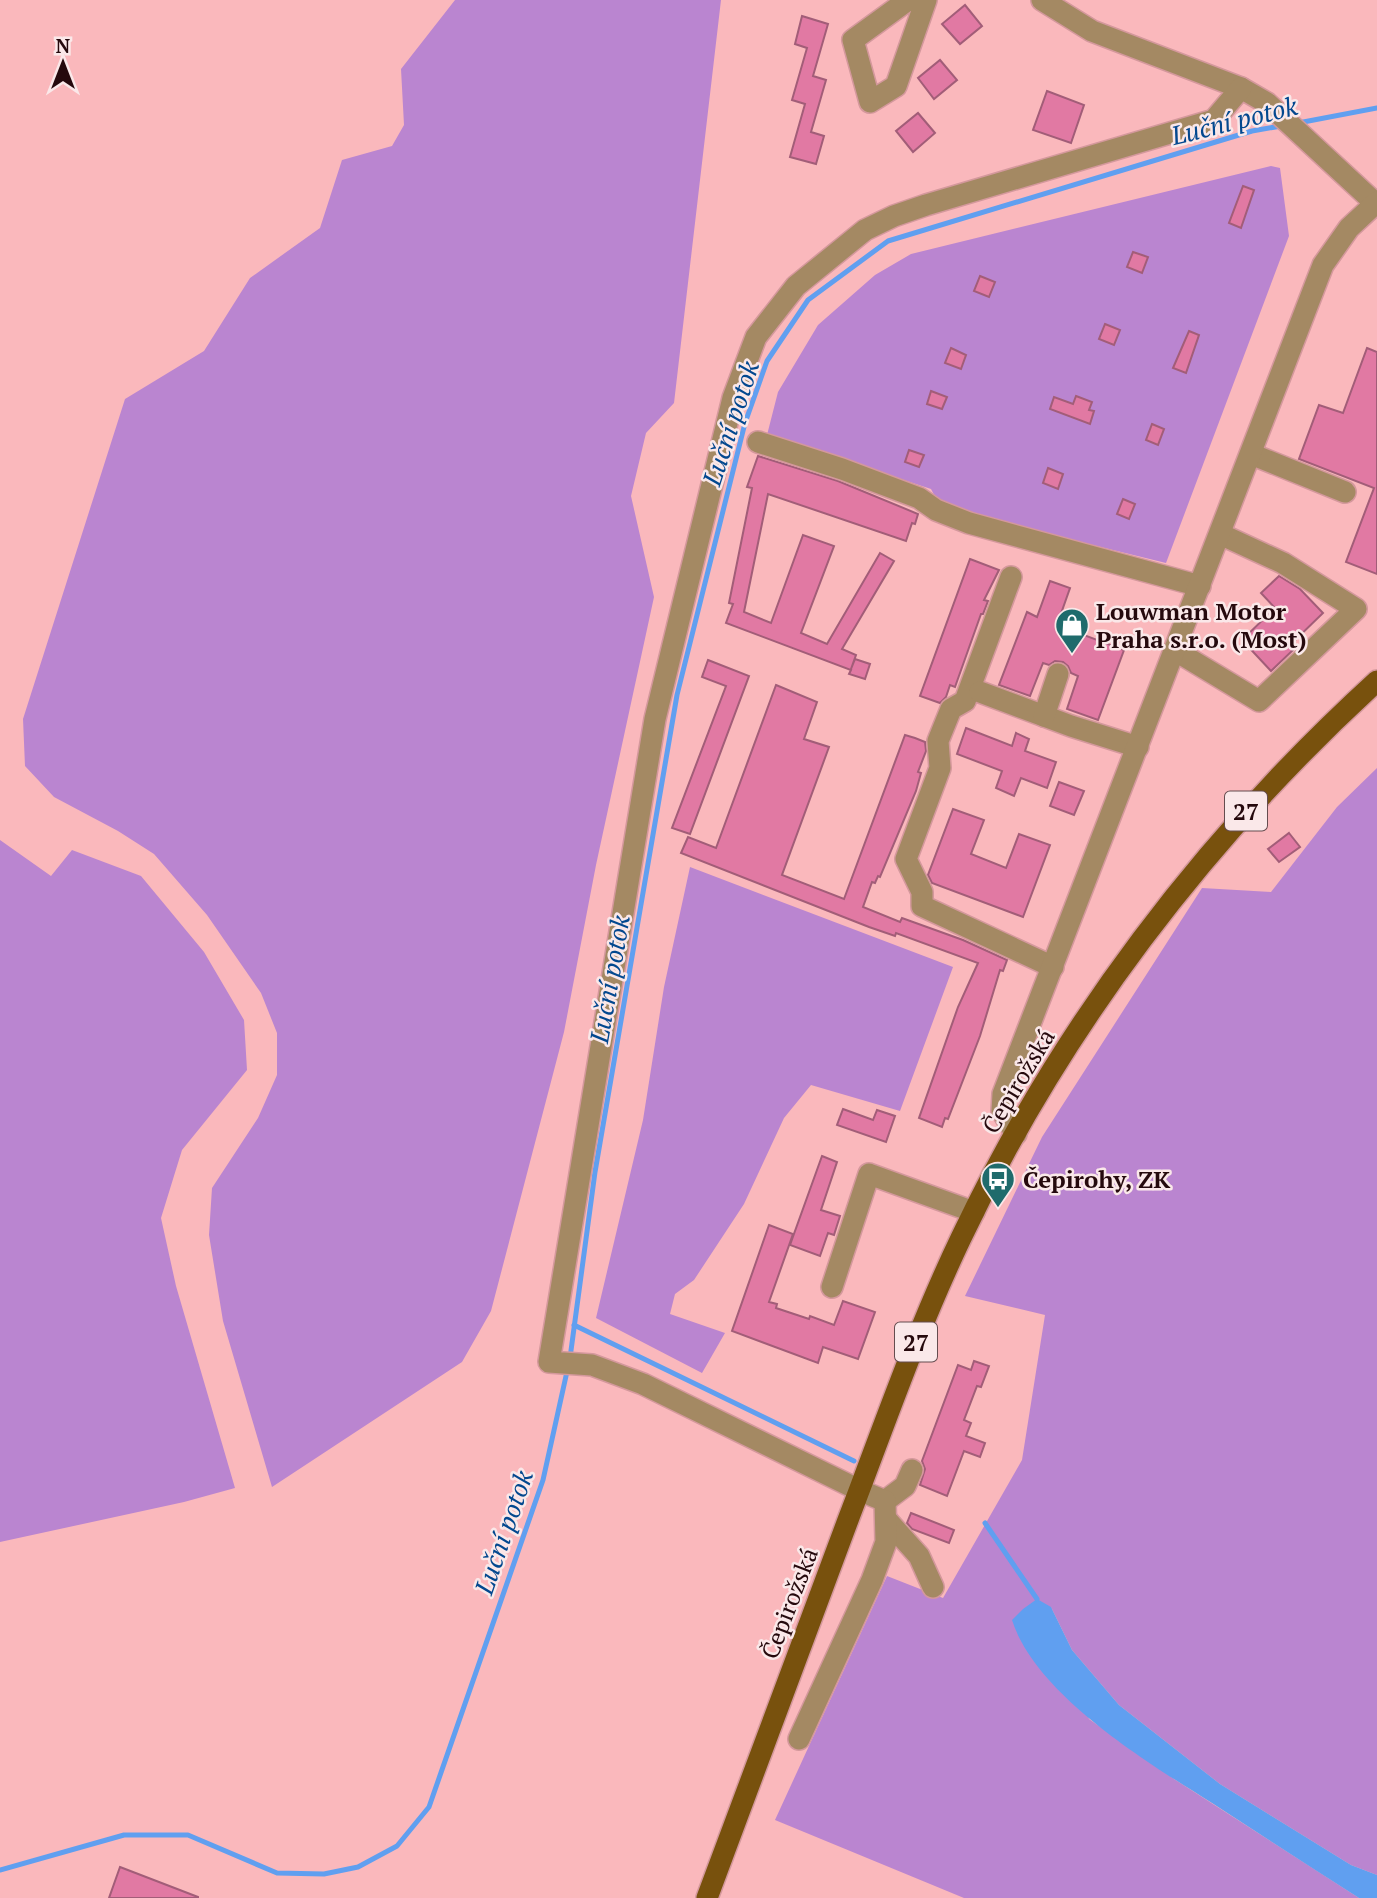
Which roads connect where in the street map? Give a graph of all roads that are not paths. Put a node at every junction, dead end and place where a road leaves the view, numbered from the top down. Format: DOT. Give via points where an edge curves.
graph roads {
  1 [pos="908,0"];
  2 [pos="926,0"];
  3 [pos="1042,0"];
  4 [pos="1241,88"];
  5 [pos="1376,203"];
  6 [pos="758,442"];
  7 [pos="1251,454"];
  8 [pos="1345,492"];
  9 [pos="1220,534"];
  10 [pos="1011,577"];
  11 [pos="1200,586"];
  12 [pos="1176,651"];
  13 [pos="1377,673"];
  14 [pos="1058,674"];
  15 [pos="1377,681"];
  16 [pos="980,692"];
  17 [pos="1341,713"];
  18 [pos="1044,716"];
  19 [pos="1138,747"];
  20 [pos="1053,967"];
  21 [pos="1016,1134"];
  22 [pos="974,1212"];
  23 [pos="832,1287"];
  24 [pos="912,1470"];
  25 [pos="859,1490"];
  26 [pos="886,1510"];
  27 [pos="933,1587"];
  28 [pos="799,1739"];
  29 [pos="707,1898"];
  1 -- 2 [label="street" via="853,40 870,102 896,86"];
  3 -- 4 [label="street" via="1092,31"];
  4 -- 5 [label="street" via="1267,103"];
  4 -- 25 [label="street" via="1214,120 926,205 865,230 796,286 756,337 733,398 655,719 549,1362 592,1365 643,1384"];
  5 -- 7 [label="street" via="1349,228 1323,265"];
  6 -- 11 [label="street" via="919,498 969,523"];
  7 -- 8 [label="street"];
  7 -- 9 [label="street"];
  9 -- 11 [label="street"];
  9 -- 12 [label="street" via="1283,563 1356,609 1259,701"];
  10 -- 20 [label="street" via="965,701 951,709 938,741 940,768 906,859 922,892 922,906"];
  11 -- 12 [label="street"];
  12 -- 19 [label="street"];
  13 -- 17 [label="street"];
  14 -- 18 [label="street"];
  15 -- 17 [label="main road, Čepirožská / 27"];
  16 -- 18 [label="street"];
  17 -- 21 [label="main road, Čepirožská / 27" via="1247,810 1158,916"];
  18 -- 19 [label="street"];
  19 -- 20 [label="street"];
  20 -- 21 [label="street" via="1003,1094 1002,1111"];
  21 -- 22 [label="main road, Čepirožská / 27"];
  22 -- 23 [label="street" via="869,1174"];
  22 -- 25 [label="main road, Čepirožská / 27" via="933,1301"];
  24 -- 26 [label="street"];
  25 -- 26 [label="street"];
  25 -- 29 [label="main road, Čepirožská / 27"];
  26 -- 27 [label="street" via="919,1556"];
  26 -- 28 [label="street" via="886,1542 872,1580"];
}
